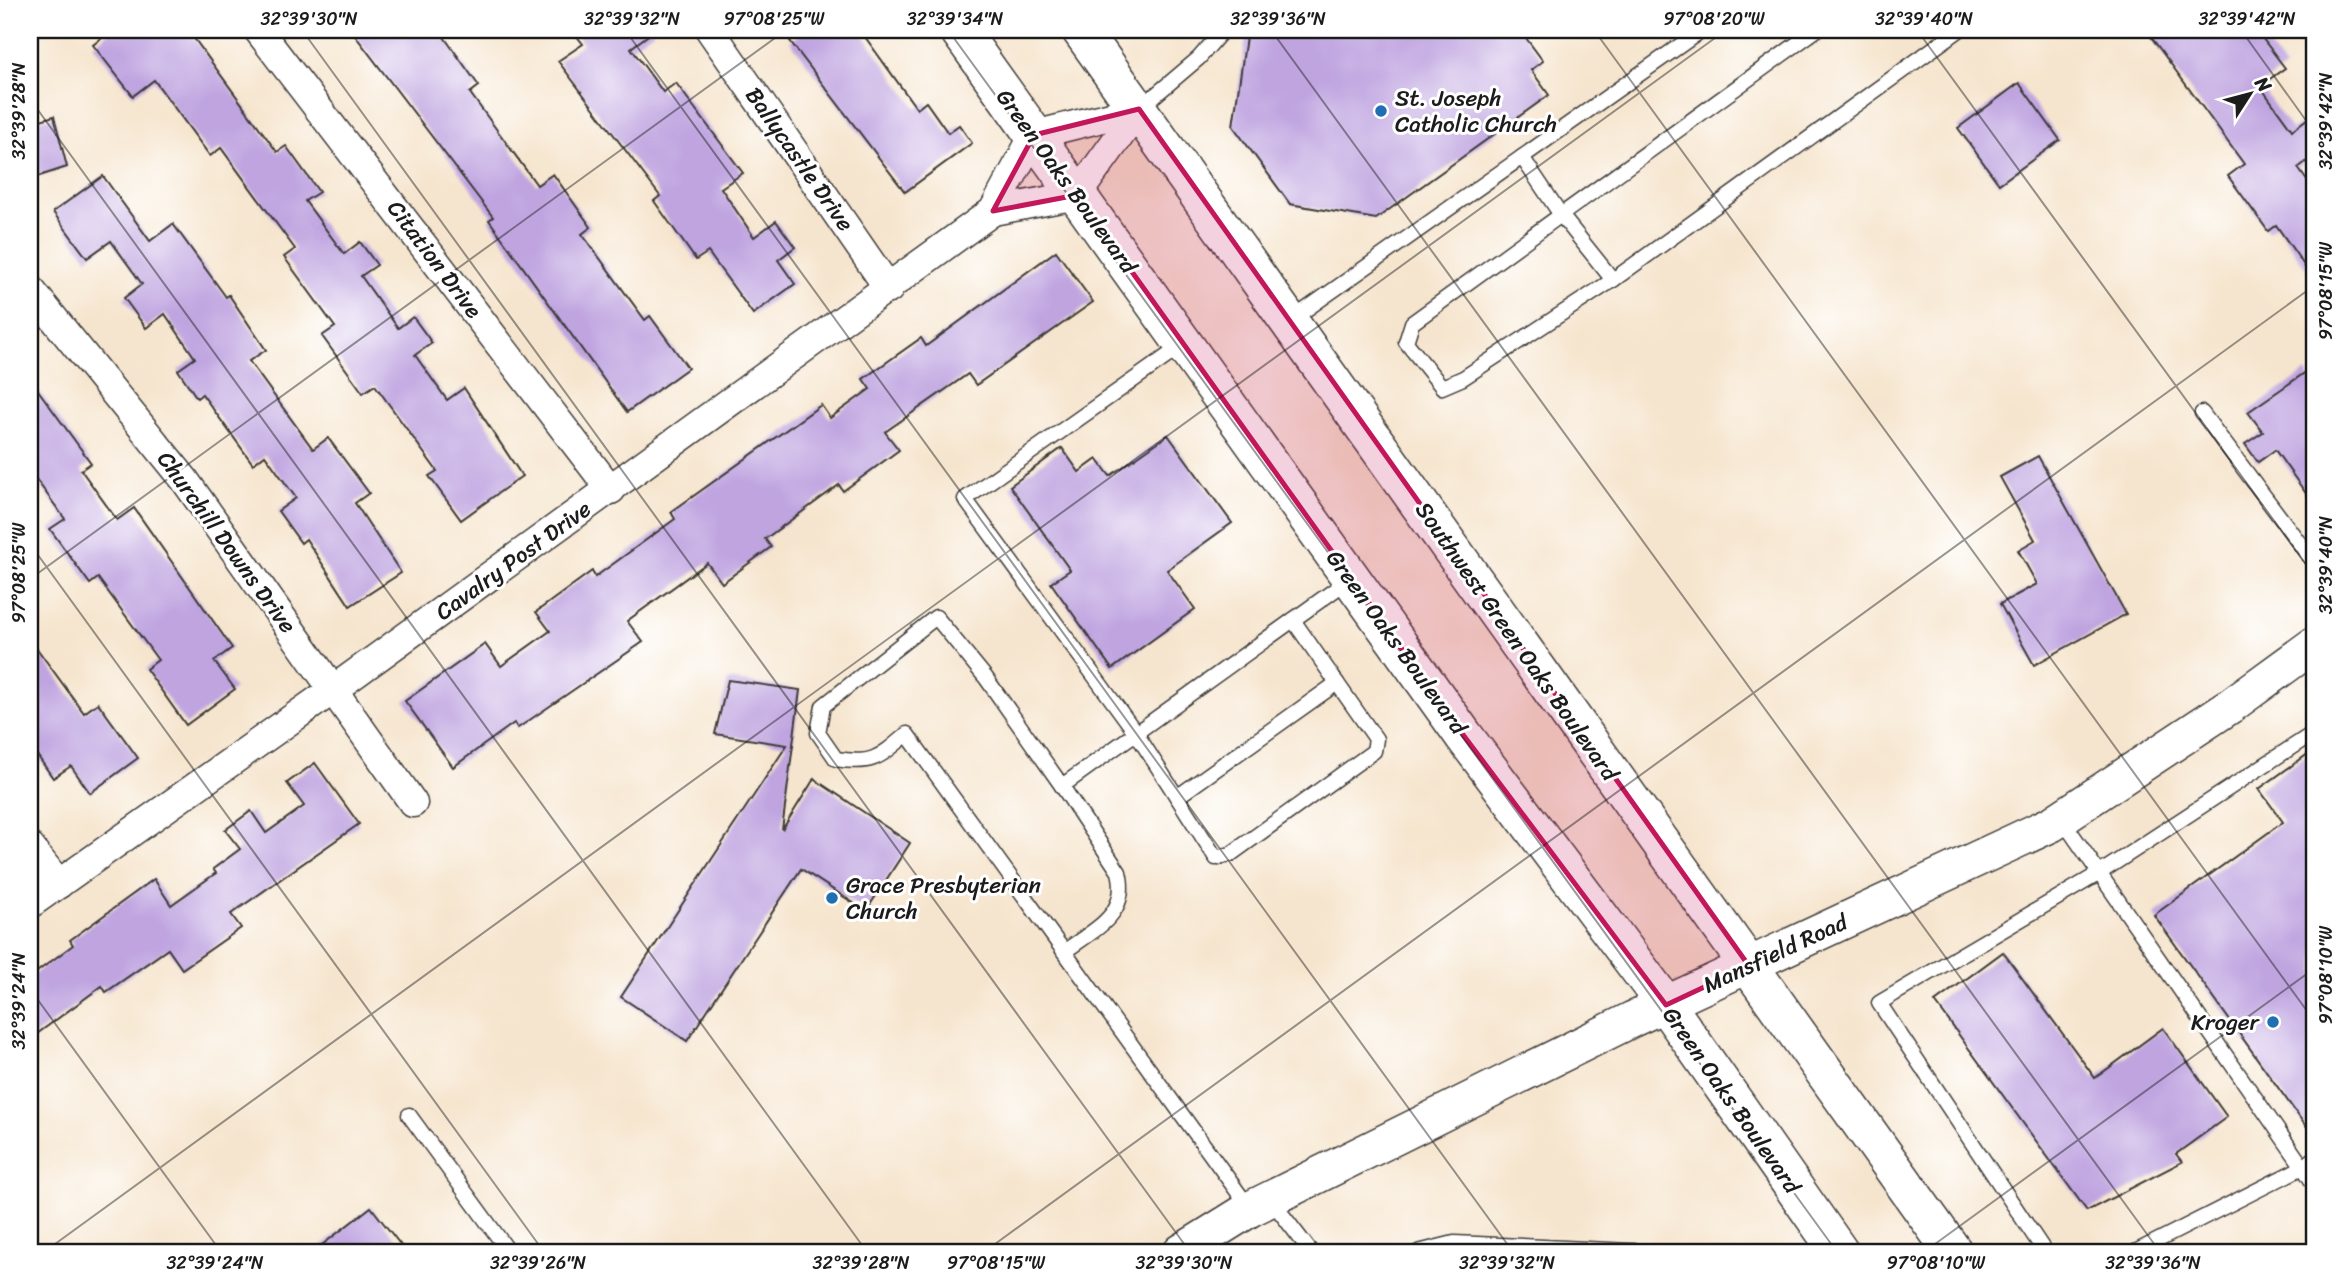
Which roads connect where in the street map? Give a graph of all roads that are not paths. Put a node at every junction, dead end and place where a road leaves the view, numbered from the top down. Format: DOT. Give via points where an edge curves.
graph roads {
  1 [pos="258,30"];
  2 [pos="710,30"];
  3 [pos="959,30"];
  4 [pos="1081,30"];
  5 [pos="1223,30"];
  6 [pos="1702,30"];
  7 [pos="1816,30"];
  8 [pos="1959,30"];
  9 [pos="1139,109"];
  10 [pos="1034,135"];
  11 [pos="1522,157"];
  12 [pos="1077,195"];
  13 [pos="993,211"];
  14 [pos="1562,215"];
  15 [pos="1613,280"];
  16 [pos="30,289"];
  17 [pos="889,289"];
  18 [pos="1289,321"];
  19 [pos="1184,344"];
  20 [pos="2202,413"];
  21 [pos="611,490"];
  22 [pos="2315,564"];
  23 [pos="1352,578"];
  24 [pos="1293,620"];
  25 [pos="2315,644"];
  26 [pos="1337,683"];
  27 [pos="334,690"];
  28 [pos="2315,732"];
  29 [pos="1136,733"];
  30 [pos="1062,786"];
  31 [pos="1177,797"];
  32 [pos="414,803"];
  33 [pos="2061,818"];
  34 [pos="30,847"];
  35 [pos="2098,874"];
  36 [pos="59,884"];
  37 [pos="30,904"];
  38 [pos="1064,952"];
  39 [pos="1749,966"];
  40 [pos="1666,1004"];
  41 [pos="409,1115"];
  42 [pos="2309,1162"];
  43 [pos="2315,1186"];
  44 [pos="1261,1204"];
  45 [pos="1536,1250"];
  46 [pos="509,1252"];
  47 [pos="1181,1252"];
  48 [pos="1311,1252"];
  49 [pos="1418,1252"];
  50 [pos="1654,1252"];
  51 [pos="1839,1252"];
  52 [pos="1953,1252"];
  53 [pos="2045,1252"];
  54 [pos="2135,1252"];
  1 -- 21 [label="street, Citation Drive"];
  2 -- 17 [label="street, Ballycastle Drive"];
  3 -- 10 [label="main road, Green Oaks Boulevard"];
  4 -- 9 [label="main road, Southwest Green Oaks Boulevard"];
  5 -- 9 [label="lane" via="1199,58"];
  6 -- 11 [label="lane"];
  7 -- 14 [label="lane"];
  8 -- 15 [label="lane"];
  9 -- 10 [label="street"];
  9 -- 12 [label="street"];
  9 -- 18 [label="main road, Southwest Green Oaks Boulevard"];
  10 -- 12 [label="main road, Green Oaks Boulevard"];
  10 -- 13 [label="street, Cavalry Post Drive"];
  11 -- 14 [label="lane"];
  11 -- 18 [label="lane"];
  12 -- 13 [label="street, Cavalry Post Drive"];
  12 -- 19 [label="main road, Green Oaks Boulevard"];
  13 -- 17 [label="street, Cavalry Post Drive"];
  14 -- 15 [label="lane"];
  14 -- 15 [label="lane" via="1412,323 1406,342 1441,387 1463,379"];
  16 -- 27 [label="street, Churchill Downs Drive" via="184,479"];
  17 -- 21 [label="street, Cavalry Post Drive"];
  18 -- 39 [label="main road, Southwest Green Oaks Boulevard"];
  19 -- 23 [label="main road, Green Oaks Boulevard"];
  19 -- 29 [label="lane" via="965,499"];
  20 -- 22 [label="lane"];
  21 -- 27 [label="street, Cavalry Post Drive"];
  23 -- 24 [label="lane"];
  23 -- 40 [label="main road, Green Oaks Boulevard" via="1511,800"];
  24 -- 26 [label="lane"];
  24 -- 29 [label="lane"];
  25 -- 33 [label="street, Mansfield Road"];
  26 -- 31 [label="lane"];
  26 -- 31 [label="lane" via="1376,738 1374,751 1231,854 1216,858"];
  27 -- 32 [label="street, Churchill Downs Drive"];
  27 -- 36 [label="street, Cavalry Post Drive"];
  28 -- 35 [label="lane"];
  29 -- 30 [label="lane"];
  29 -- 31 [label="lane"];
  30 -- 38 [label="lane" via="1119,872 1122,885 1121,902 1111,916"];
  30 -- 38 [label="lane" via="986,678 936,617 823,706 818,733 836,759 863,763 890,750 907,734"];
  33 -- 35 [label="lane"];
  33 -- 39 [label="street, Mansfield Road"];
  34 -- 36 [label="street"];
  35 -- 42 [label="lane"];
  35 -- 53 [label="lane" via="1879,1003"];
  36 -- 37 [label="street, Cavalry Post Drive"];
  38 -- 44 [label="lane"];
  39 -- 40 [label="street, Mansfield Road"];
  39 -- 52 [label="main road, Southwest Green Oaks Boulevard"];
  40 -- 44 [label="street, Mansfield Road"];
  40 -- 51 [label="main road, Green Oaks Boulevard"];
  41 -- 46 [label="lane"];
  42 -- 43 [label="lane"];
  42 -- 54 [label="lane"];
  44 -- 47 [label="street, Mansfield Road"];
  44 -- 48 [label="lane"];
  45 -- 49 [label="lane" via="1454,1243"];
  45 -- 50 [label="lane"];
}
